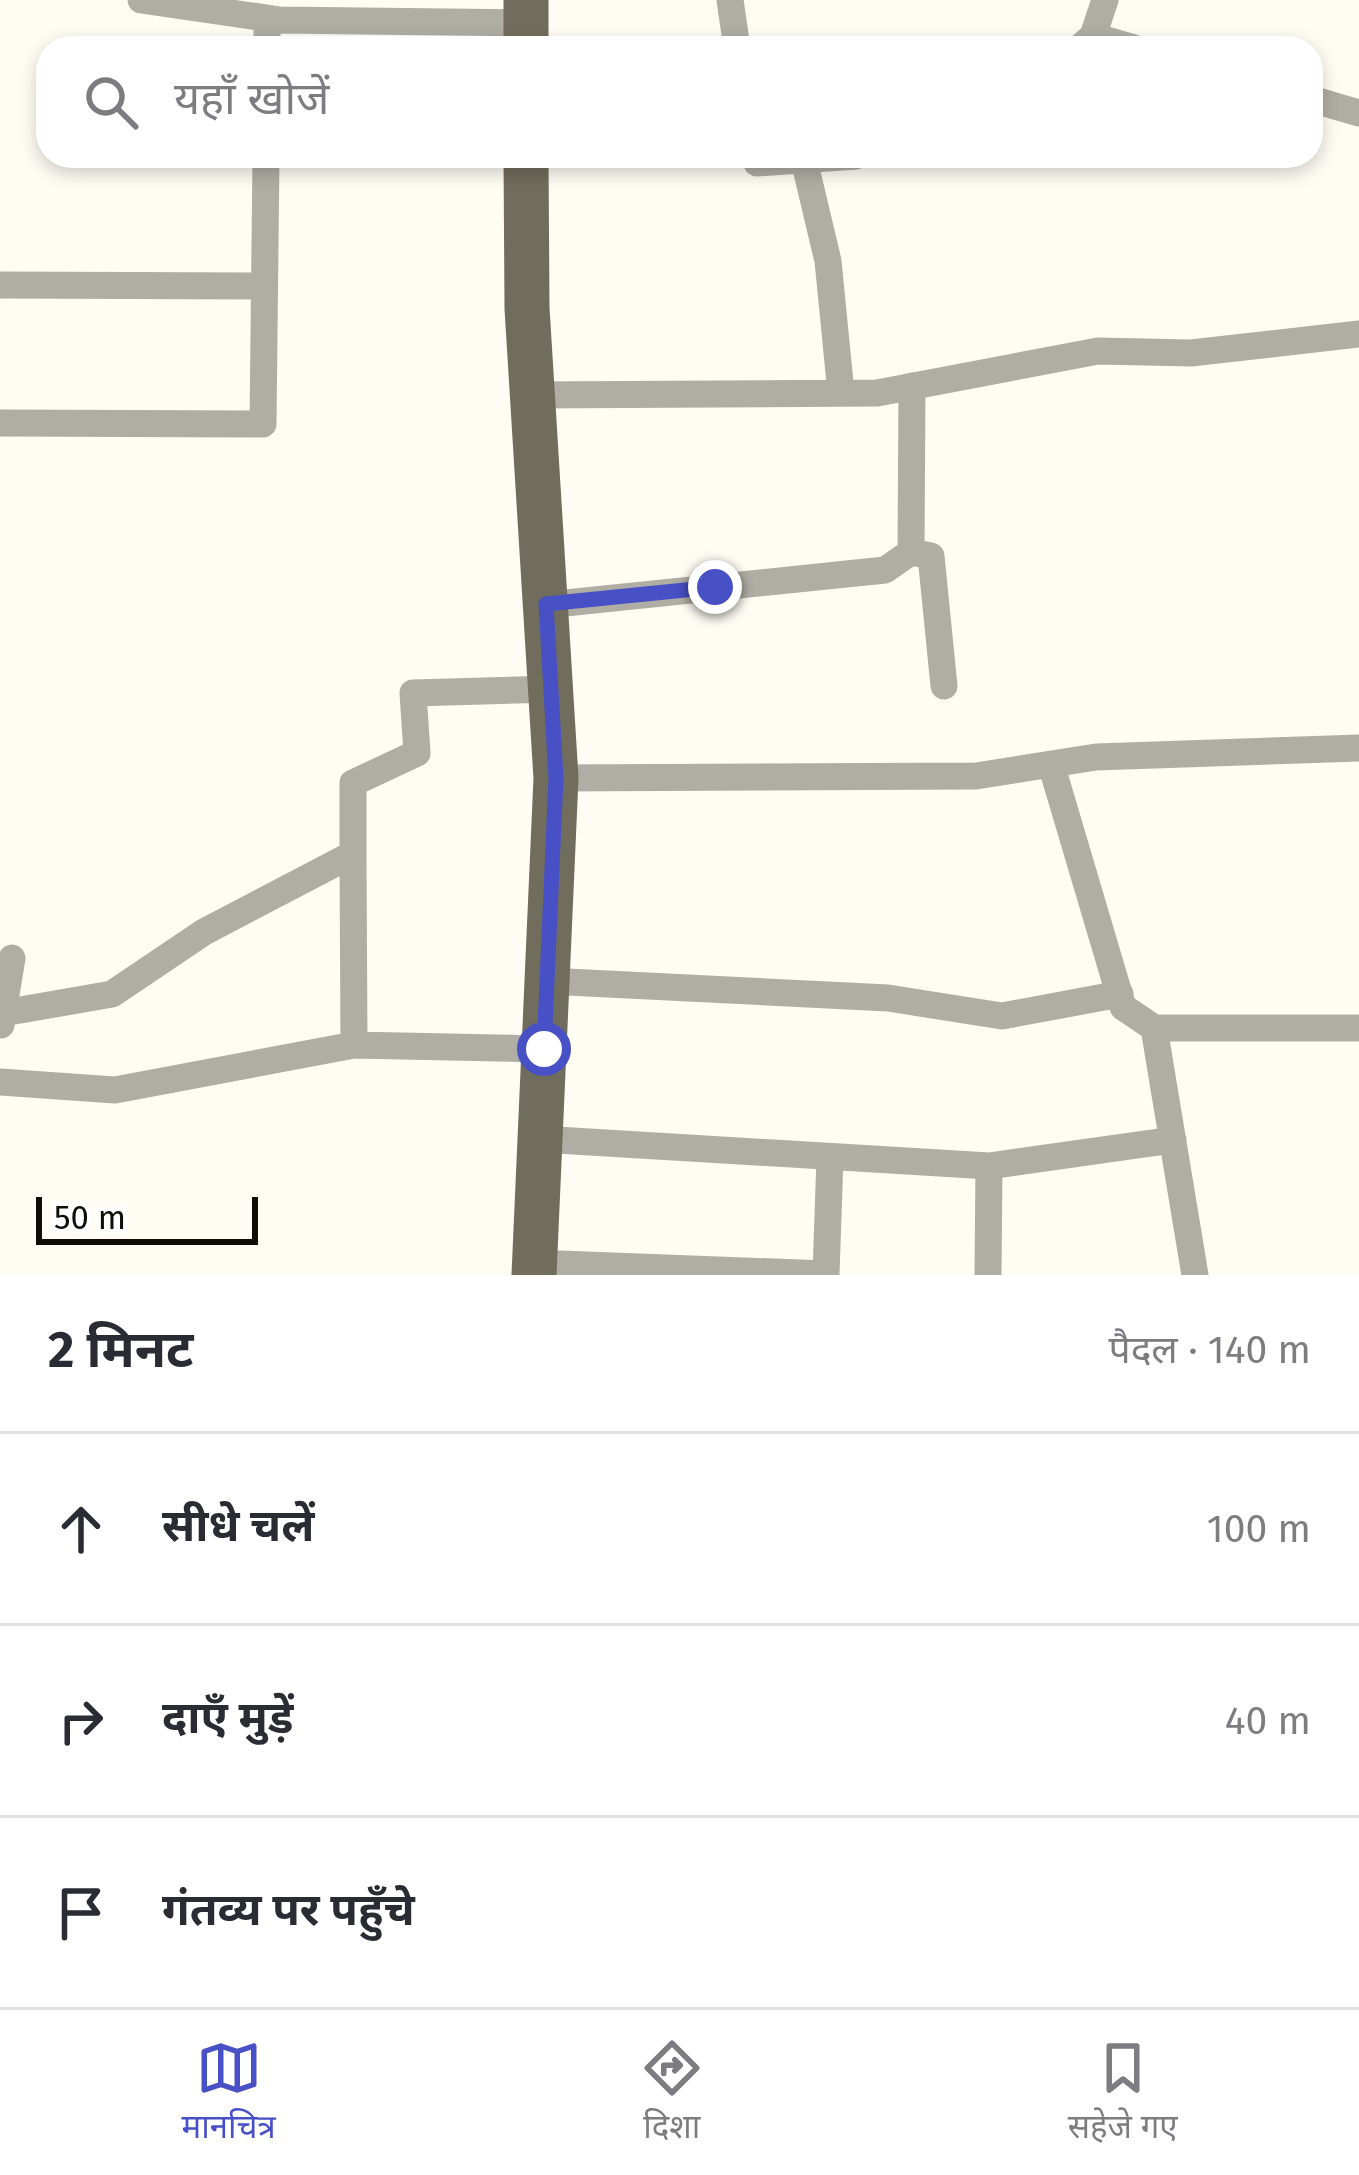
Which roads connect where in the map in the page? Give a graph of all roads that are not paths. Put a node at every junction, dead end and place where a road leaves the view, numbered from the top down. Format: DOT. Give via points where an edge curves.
graph roads {
  1 [pos="141,0"];
  2 [pos="730,0"];
  3 [pos="1105,0"];
  4 [pos="267,18"];
  5 [pos="526,24"];
  6 [pos="267,36"];
  7 [pos="735,36"];
  8 [pos="1089,36"];
  9 [pos="1323,103"];
  10 [pos="1359,113"];
  11 [pos="266,168"];
  12 [pos="526,168"];
  13 [pos="806,168"];
  14 [pos="0,285"];
  15 [pos="264,286"];
  16 [pos="1359,334"];
  17 [pos="912,386"];
  18 [pos="841,393"];
  19 [pos="532,395"];
  20 [pos="0,423"];
  21 [pos="911,552"];
  22 [pos="546,604"];
  23 [pos="944,686"];
  24 [pos="551,689"];
  25 [pos="1359,748"];
  26 [pos="1051,764"];
  27 [pos="556,778"];
  28 [pos="353,854"];
  29 [pos="12,958"];
  30 [pos="547,981"];
  31 [pos="1120,994"];
  32 [pos="1,1021"];
  33 [pos="1154,1028"];
  34 [pos="1359,1028"];
  35 [pos="354,1046"];
  36 [pos="544,1049"];
  37 [pos="0,1082"];
  38 [pos="540,1139"];
  39 [pos="1173,1139"];
  40 [pos="830,1157"];
  41 [pos="989,1166"];
  42 [pos="534,1269"];
  43 [pos="826,1275"];
  44 [pos="988,1275"];
  45 [pos="1195,1275"];
  1 -- 4 [label="street"];
  2 -- 7 [label="street"];
  3 -- 8 [label="street"];
  4 -- 5 [label="street"];
  4 -- 6 [label="street"];
  9 -- 10 [label="street"];
  11 -- 15 [label="street"];
  12 -- 19 [label="main road"];
  13 -- 18 [label="street" via="828,261"];
  14 -- 15 [label="street"];
  15 -- 20 [label="street" via="263,424"];
  16 -- 17 [label="street" via="1191,352 1098,351"];
  17 -- 18 [label="street"];
  17 -- 21 [label="street"];
  18 -- 19 [label="street"];
  19 -- 22 [label="main road"];
  21 -- 22 [label="street" via="885,570"];
  21 -- 23 [label="street" via="932,556"];
  22 -- 24 [label="main road"];
  24 -- 27 [label="main road"];
  24 -- 28 [label="street" via="412,693 417,754 353,782"];
  25 -- 26 [label="street"];
  26 -- 27 [label="street" via="976,776"];
  26 -- 31 [label="street"];
  27 -- 30 [label="main road"];
  28 -- 32 [label="street" via="204,932 112,994"];
  28 -- 35 [label="street"];
  29 -- 32 [label="street"];
  30 -- 31 [label="street" via="888,998 1002,1016"];
  30 -- 36 [label="main road"];
  31 -- 33 [label="street" via="1123,1007"];
  33 -- 34 [label="street"];
  33 -- 39 [label="street"];
  35 -- 36 [label="street"];
  35 -- 37 [label="street" via="115,1090"];
  36 -- 38 [label="main road"];
  38 -- 40 [label="street"];
  38 -- 42 [label="main road"];
  39 -- 41 [label="street"];
  39 -- 45 [label="street"];
  40 -- 41 [label="street"];
  40 -- 43 [label="street"];
  41 -- 44 [label="street"];
  42 -- 43 [label="street"];
}
